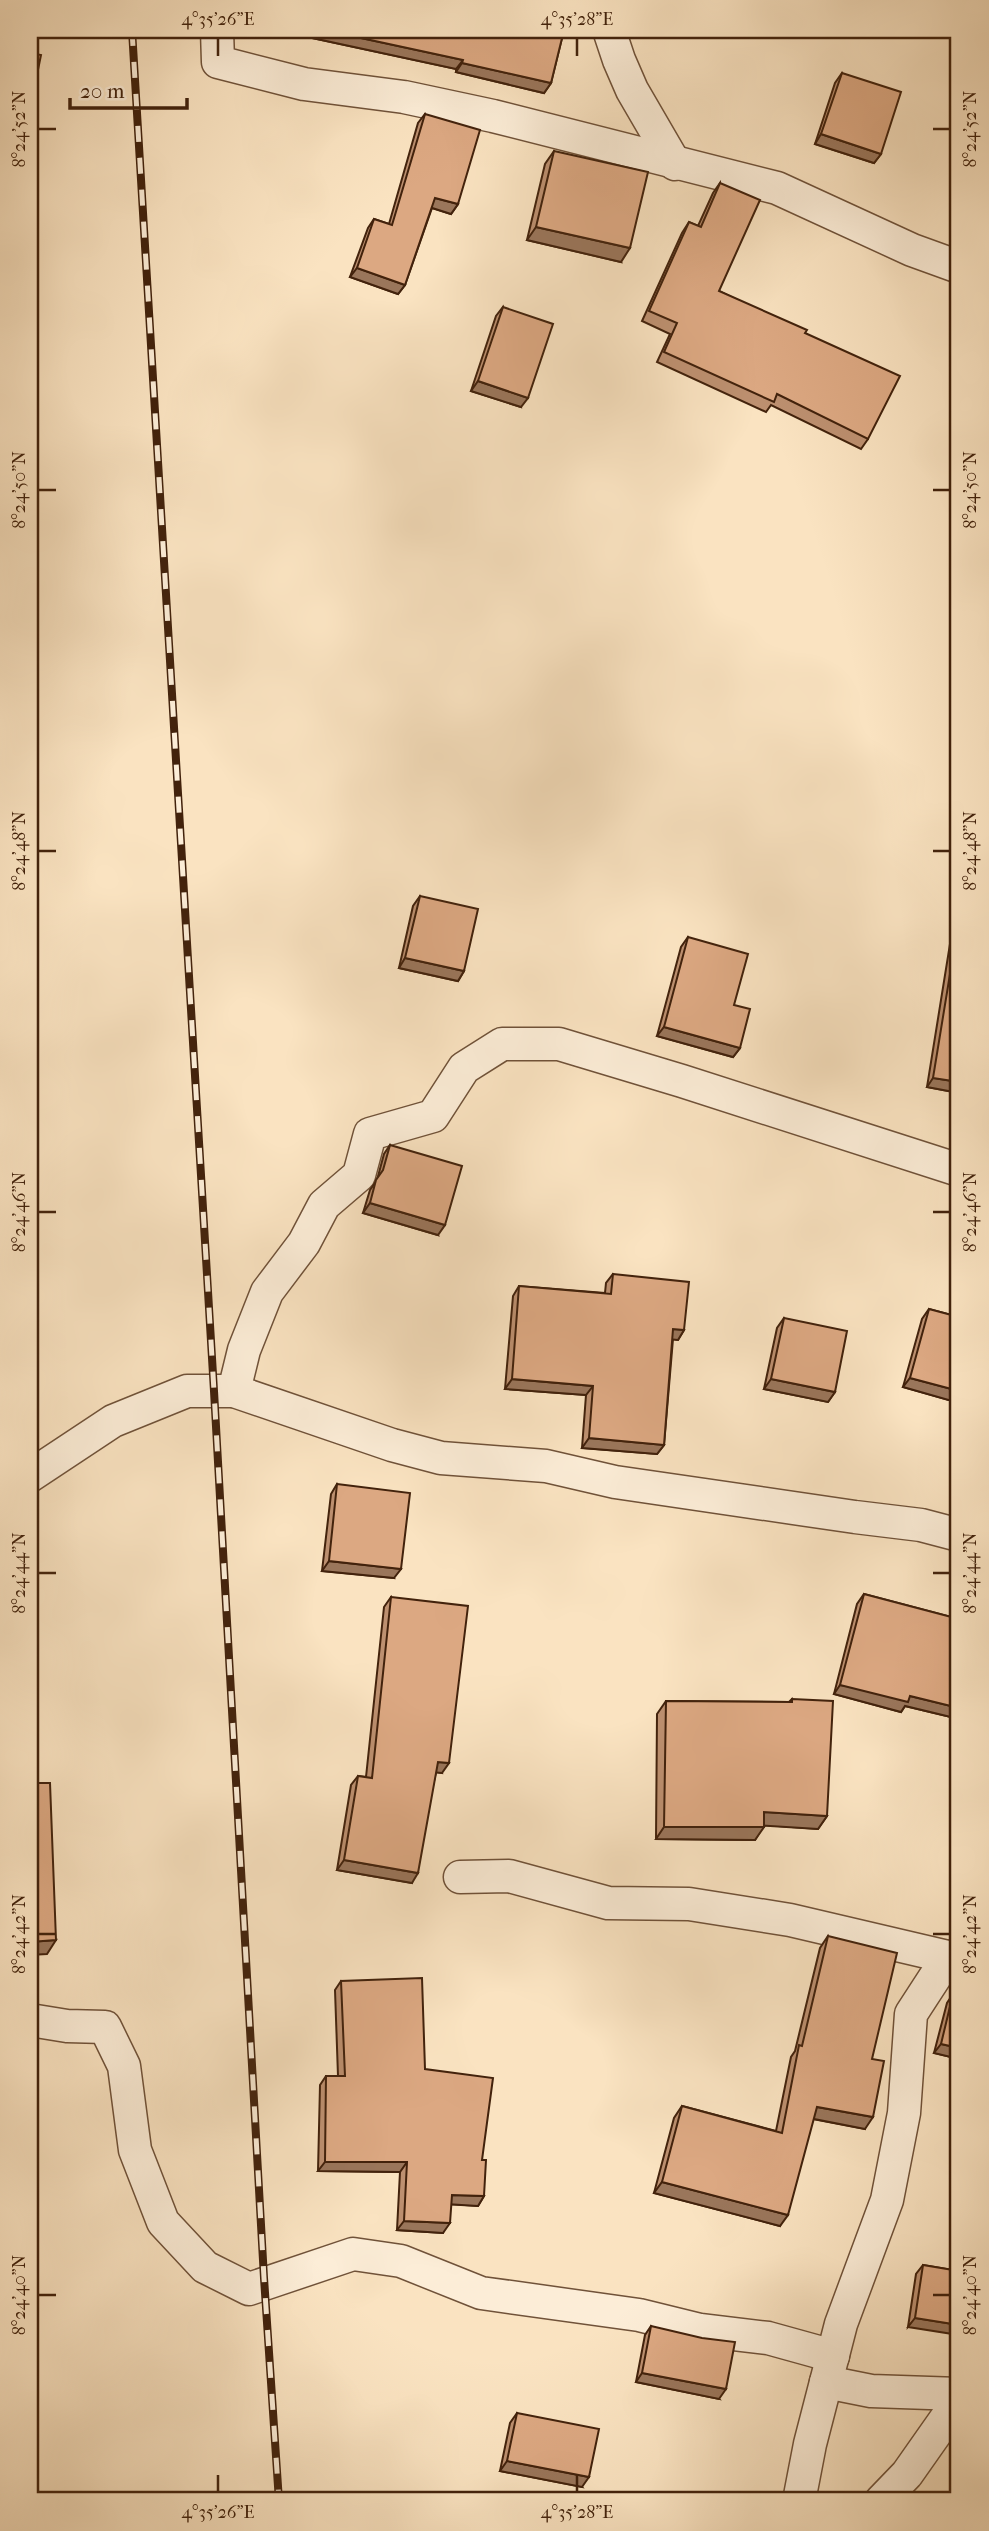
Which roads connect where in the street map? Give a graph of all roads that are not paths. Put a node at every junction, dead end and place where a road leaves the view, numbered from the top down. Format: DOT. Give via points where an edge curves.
graph roads {
  1 [pos="217,30"];
  2 [pos="609,30"];
  3 [pos="675,164"];
  4 [pos="959,267"];
  5 [pos="959,1171"];
  6 [pos="234,1391"];
  7 [pos="30,1476"];
  8 [pos="959,1535"];
  9 [pos="460,1877"];
  10 [pos="954,1958"];
  11 [pos="30,2020"];
  12 [pos="829,2369"];
  13 [pos="959,2394"];
  14 [pos="959,2400"];
  15 [pos="799,2501"];
  16 [pos="881,2501"];
  1 -- 3 [label="street" via="218,62 304,84 404,97 493,116"];
  2 -- 3 [label="street" via="632,90"];
  3 -- 4 [label="street" via="777,188"];
  5 -- 6 [label="street" via="559,1044 502,1044 464,1068 433,1116 370,1134 359,1175 324,1205 304,1243 267,1292"];
  6 -- 7 [label="street" via="187,1391 113,1421"];
  6 -- 8 [label="street" via="441,1458 546,1466 615,1482 921,1525"];
  9 -- 10 [label="street" via="509,1876 608,1903 689,1904 790,1920"];
  10 -- 12 [label="street" via="911,2014 904,2113 887,2200"];
  11 -- 12 [label="street" via="105,2028 124,2066 135,2150 163,2222 205,2267 249,2289 353,2254 401,2261 481,2293 768,2338"];
  12 -- 13 [label="street" via="871,2391"];
  12 -- 15 [label="street"];
  14 -- 16 [label="street" via="907,2474"];
}
